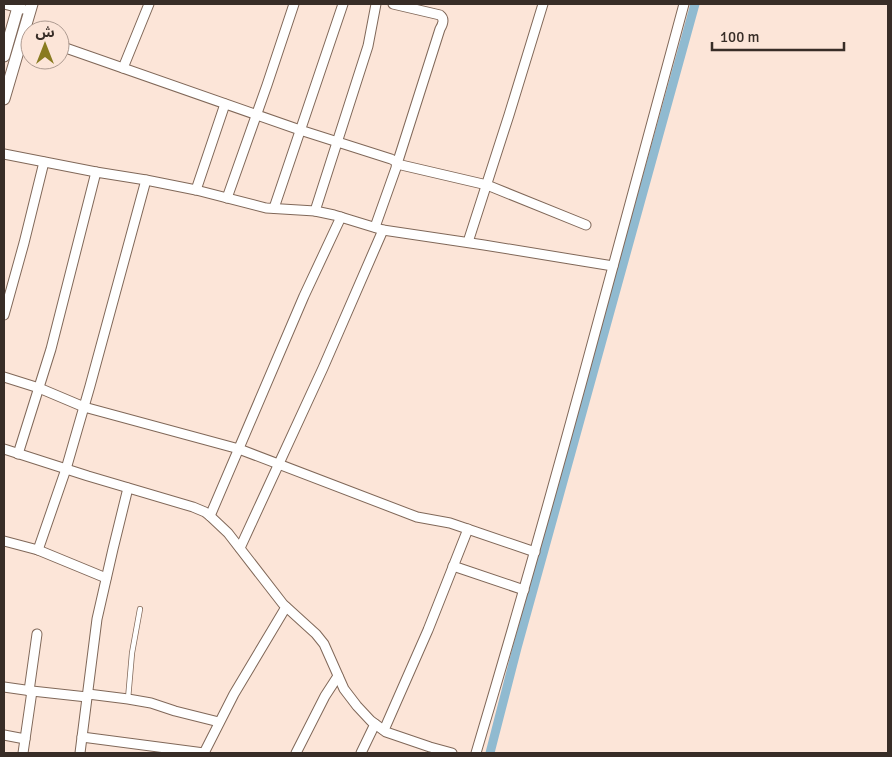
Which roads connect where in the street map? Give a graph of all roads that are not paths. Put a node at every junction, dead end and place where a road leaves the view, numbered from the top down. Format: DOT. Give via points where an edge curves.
graph roads {
  1 [pos="4,4"];
  2 [pos="149,4"];
  3 [pos="294,4"];
  4 [pos="343,4"];
  5 [pos="376,4"];
  6 [pos="393,4"];
  7 [pos="542,4"];
  8 [pos="684,4"];
  9 [pos="18,6"];
  10 [pos="31,8"];
  11 [pos="70,49"];
  12 [pos="20,54"];
  13 [pos="4,56"];
  14 [pos="123,68"];
  15 [pos="4,99"];
  16 [pos="226,104"];
  17 [pos="257,115"];
  18 [pos="300,130"];
  19 [pos="338,141"];
  20 [pos="4,154"];
  21 [pos="44,162"];
  22 [pos="397,164"];
  23 [pos="96,172"];
  24 [pos="146,180"];
  25 [pos="487,185"];
  26 [pos="196,190"];
  27 [pos="227,198"];
  28 [pos="274,208"];
  29 [pos="315,212"];
  30 [pos="341,217"];
  31 [pos="586,225"];
  32 [pos="379,229"];
  33 [pos="468,242"];
  34 [pos="613,266"];
  35 [pos="4,315"];
  36 [pos="4,377"];
  37 [pos="39,388"];
  38 [pos="84,407"];
  39 [pos="4,449"];
  40 [pos="239,449"];
  41 [pos="18,454"];
  42 [pos="278,464"];
  43 [pos="66,469"];
  44 [pos="128,488"];
  45 [pos="210,516"];
  46 [pos="468,529"];
  47 [pos="4,541"];
  48 [pos="240,548"];
  49 [pos="38,550"];
  50 [pos="534,552"];
  51 [pos="453,566"];
  52 [pos="106,578"];
  53 [pos="524,590"];
  54 [pos="286,607"];
  55 [pos="140,609"];
  56 [pos="37,634"];
  57 [pos="338,676"];
  58 [pos="4,687"];
  59 [pos="30,691"];
  60 [pos="88,696"];
  61 [pos="128,699"];
  62 [pos="219,722"];
  63 [pos="375,724"];
  64 [pos="384,730"];
  65 [pos="4,734"];
  66 [pos="82,737"];
  67 [pos="25,739"];
  68 [pos="23,753"];
  69 [pos="80,753"];
  70 [pos="204,753"];
  71 [pos="296,753"];
  72 [pos="362,753"];
  73 [pos="452,753"];
  74 [pos="476,753"];
  1 -- 9 [label="street"];
  2 -- 14 [label="street"];
  3 -- 17 [label="street"];
  4 -- 18 [label="street"];
  5 -- 19 [label="street" via="368,46"];
  6 -- 22 [label="street" via="440,15 444,22"];
  7 -- 25 [label="street"];
  8 -- 34 [label="street"];
  9 -- 10 [label="street"];
  9 -- 13 [label="street"];
  11 -- 14 [label="street"];
  12 -- 15 [label="street"];
  14 -- 16 [label="street"];
  16 -- 17 [label="street"];
  16 -- 26 [label="street"];
  17 -- 18 [label="street"];
  17 -- 27 [label="street"];
  18 -- 19 [label="street"];
  18 -- 28 [label="street"];
  19 -- 22 [label="street" via="392,159"];
  19 -- 29 [label="street"];
  20 -- 21 [label="street"];
  21 -- 23 [label="street"];
  21 -- 35 [label="street"];
  22 -- 25 [label="street"];
  22 -- 32 [label="street"];
  23 -- 24 [label="street"];
  23 -- 37 [label="street"];
  24 -- 26 [label="street"];
  24 -- 38 [label="street"];
  25 -- 31 [label="street"];
  25 -- 33 [label="street"];
  26 -- 27 [label="street"];
  27 -- 28 [label="street"];
  28 -- 29 [label="street"];
  29 -- 30 [label="street"];
  30 -- 32 [label="street"];
  30 -- 40 [label="street"];
  32 -- 33 [label="street"];
  32 -- 42 [label="street" via="323,368"];
  33 -- 34 [label="street"];
  34 -- 50 [label="street"];
  36 -- 37 [label="street"];
  37 -- 38 [label="street"];
  37 -- 41 [label="street"];
  38 -- 40 [label="street"];
  38 -- 43 [label="street"];
  39 -- 41 [label="street"];
  40 -- 42 [label="street"];
  40 -- 45 [label="street"];
  41 -- 43 [label="street"];
  42 -- 46 [label="street" via="417,517"];
  42 -- 48 [label="street"];
  43 -- 44 [label="street"];
  43 -- 49 [label="street"];
  44 -- 45 [label="street" via="193,507"];
  44 -- 52 [label="street"];
  45 -- 48 [label="street"];
  46 -- 50 [label="street"];
  46 -- 51 [label="street"];
  47 -- 49 [label="street"];
  48 -- 54 [label="street"];
  49 -- 52 [label="street"];
  50 -- 53 [label="street"];
  51 -- 53 [label="street"];
  51 -- 64 [label="street"];
  52 -- 60 [label="street" via="97,619"];
  53 -- 74 [label="street"];
  54 -- 57 [label="street" via="324,644"];
  54 -- 62 [label="street"];
  55 -- 61 [label="lane"];
  56 -- 59 [label="street"];
  57 -- 63 [label="street" via="349,696"];
  57 -- 71 [label="street"];
  58 -- 59 [label="street"];
  59 -- 60 [label="street"];
  59 -- 67 [label="street"];
  60 -- 61 [label="street"];
  60 -- 66 [label="street"];
  61 -- 62 [label="street"];
  62 -- 70 [label="street"];
  63 -- 64 [label="street"];
  63 -- 72 [label="street"];
  64 -- 73 [label="street"];
  65 -- 67 [label="street"];
  66 -- 69 [label="street"];
  66 -- 70 [label="street"];
  67 -- 68 [label="street"];
}
